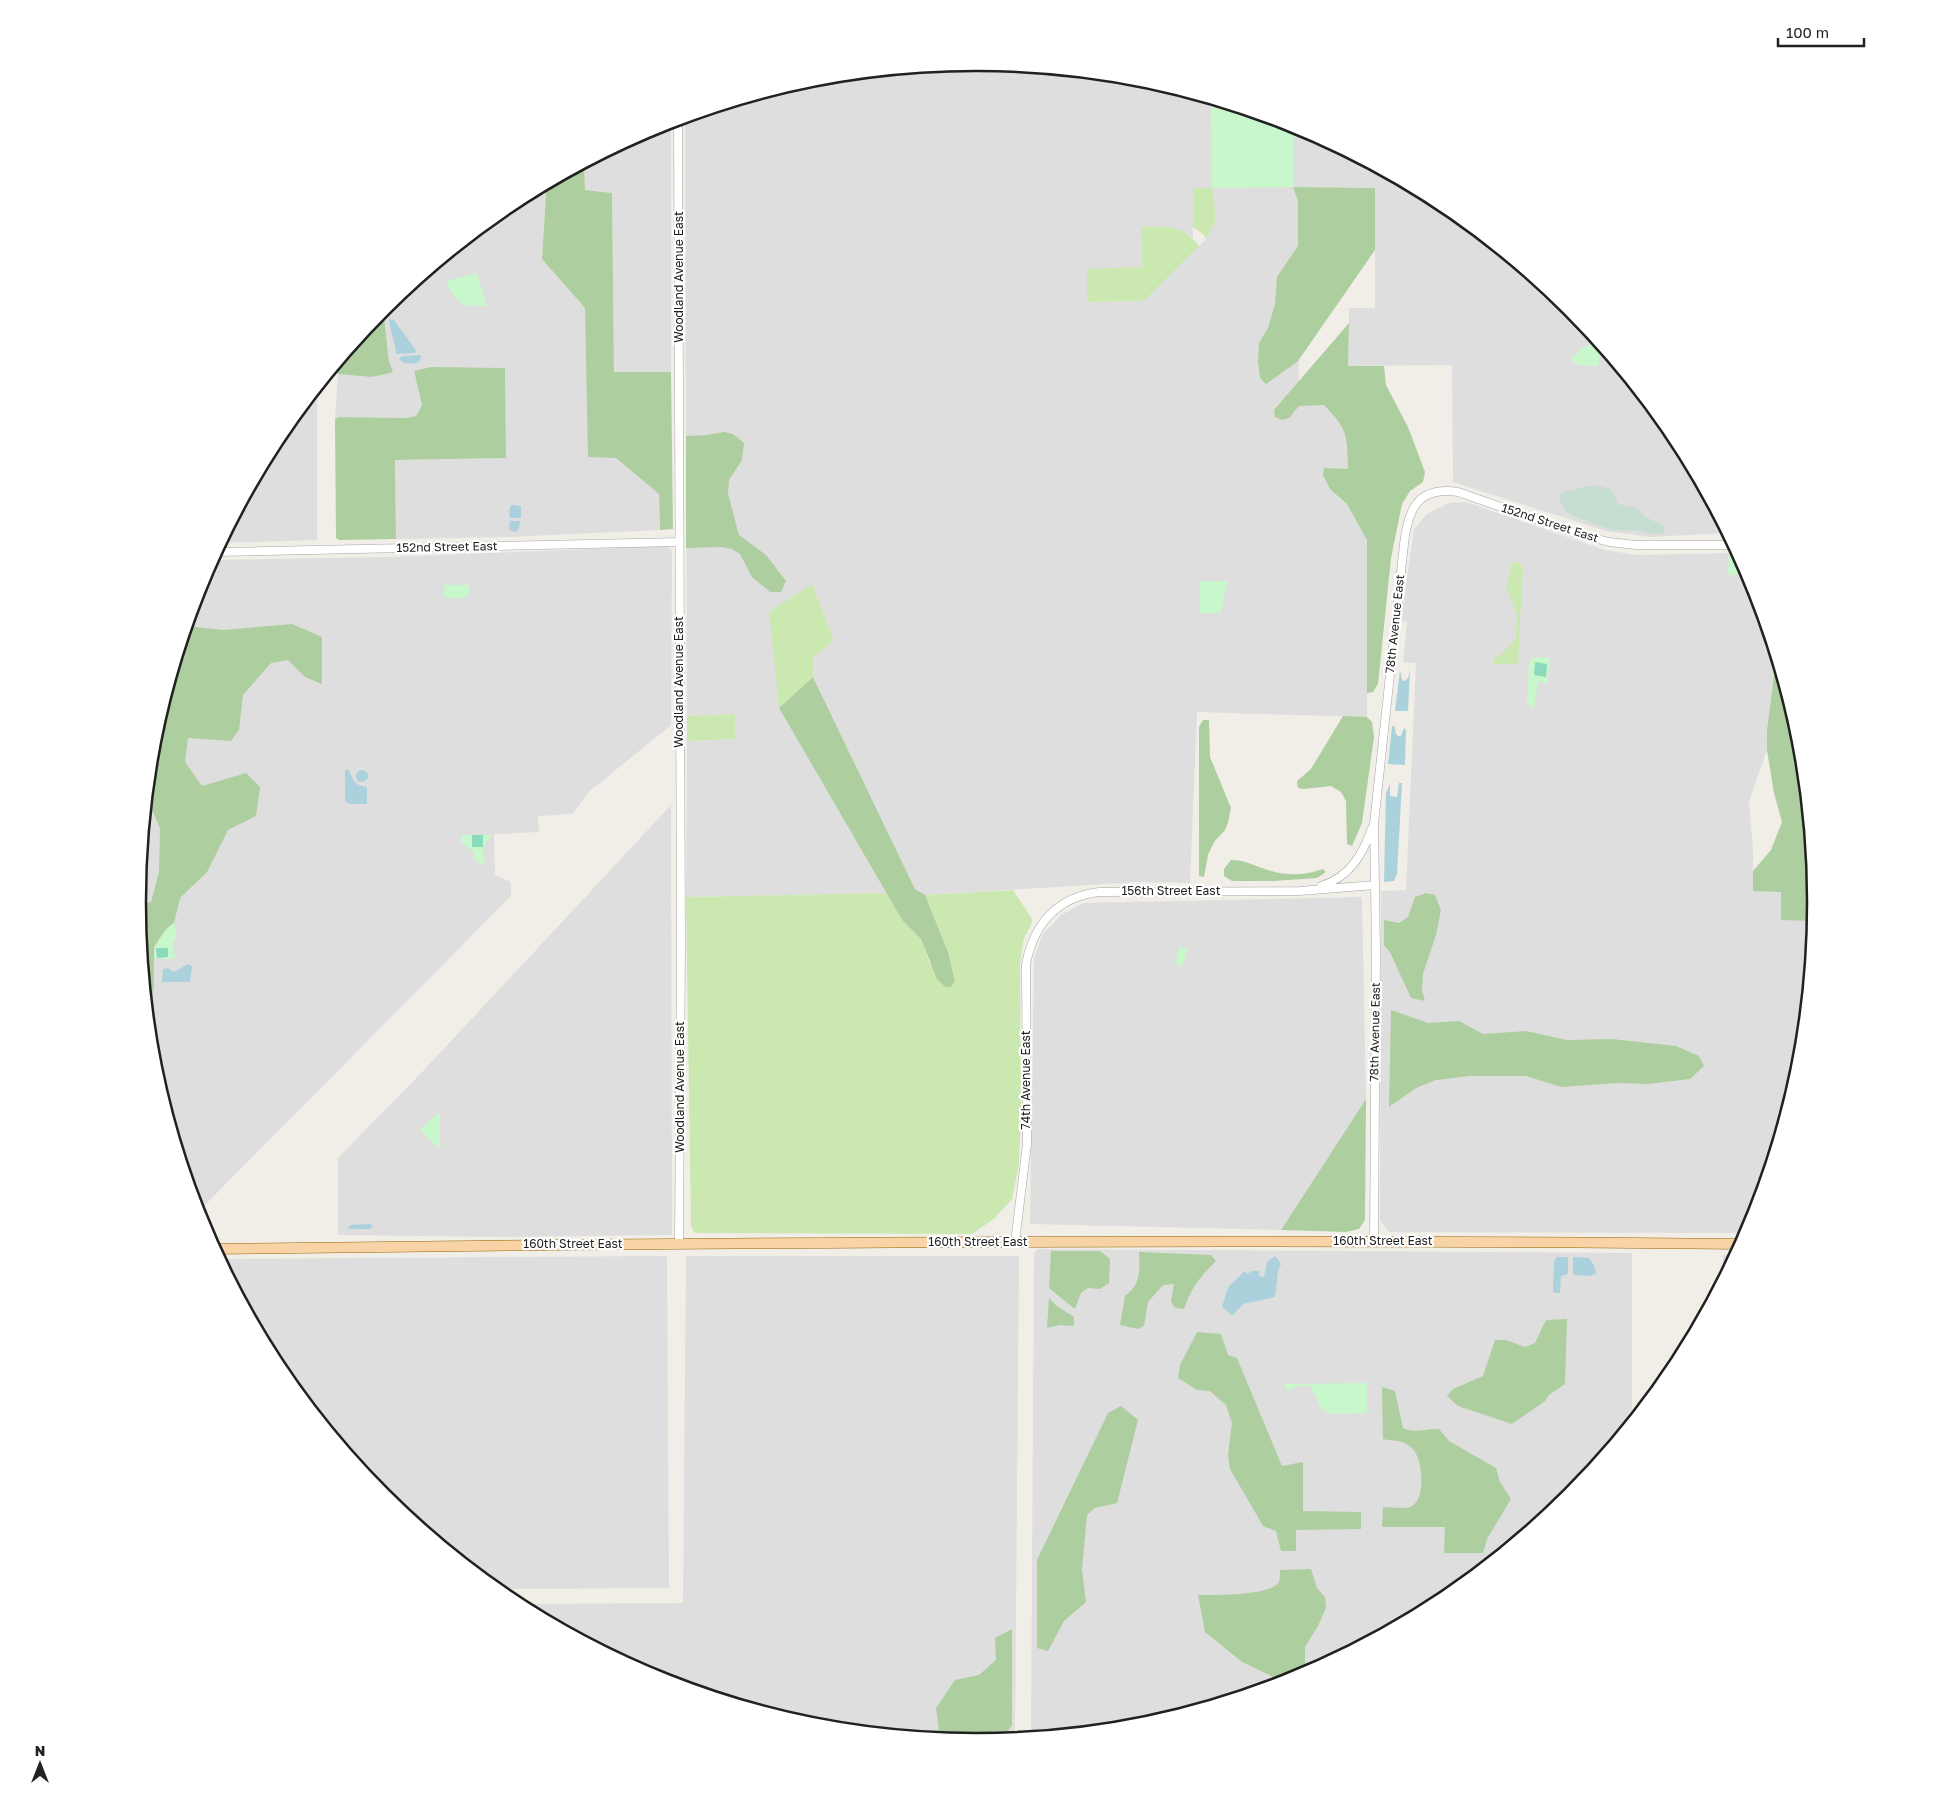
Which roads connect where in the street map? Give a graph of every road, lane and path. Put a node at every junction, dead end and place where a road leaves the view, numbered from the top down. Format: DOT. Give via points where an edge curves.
graph roads {
  1 [pos="678,127"];
  2 [pos="679,542"];
  3 [pos="1404,544"];
  4 [pos="1727,545"];
  5 [pos="223,552"];
  6 [pos="1374,824"];
  7 [pos="1375,885"];
  8 [pos="1307,890"];
  9 [pos="1044,921"];
  10 [pos="1374,1240"];
  11 [pos="1015,1242"];
  12 [pos="679,1244"];
  13 [pos="1733,1244"];
  14 [pos="222,1249"];
  1 -- 2 [label="street, Woodland Avenue East"];
  2 -- 5 [label="street, 152nd Street East"];
  2 -- 12 [label="street, Woodland Avenue East"];
  3 -- 4 [label="street, 152nd Street East" via="1410,514 1417,502 1432,493 1446,490 1609,542 1636,546"];
  3 -- 6 [label="street, 78th Avenue East"];
  6 -- 7 [label="street, 78th Avenue East"];
  6 -- 8 [label="street, 78th Avenue East" via="1362,852 1348,872 1326,885"];
  7 -- 8 [label="street"];
  7 -- 10 [label="street, 78th Avenue East"];
  8 -- 9 [label="street, 156th Street East" via="1090,893 1063,904"];
  9 -- 11 [label="street, 74th Avenue East" via="1032,939 1026,964 1026,1144"];
  10 -- 11 [label="main road, 160th Street East"];
  10 -- 13 [label="main road, 160th Street East"];
  11 -- 12 [label="main road, 160th Street East"];
  12 -- 14 [label="main road, 160th Street East"];
}
